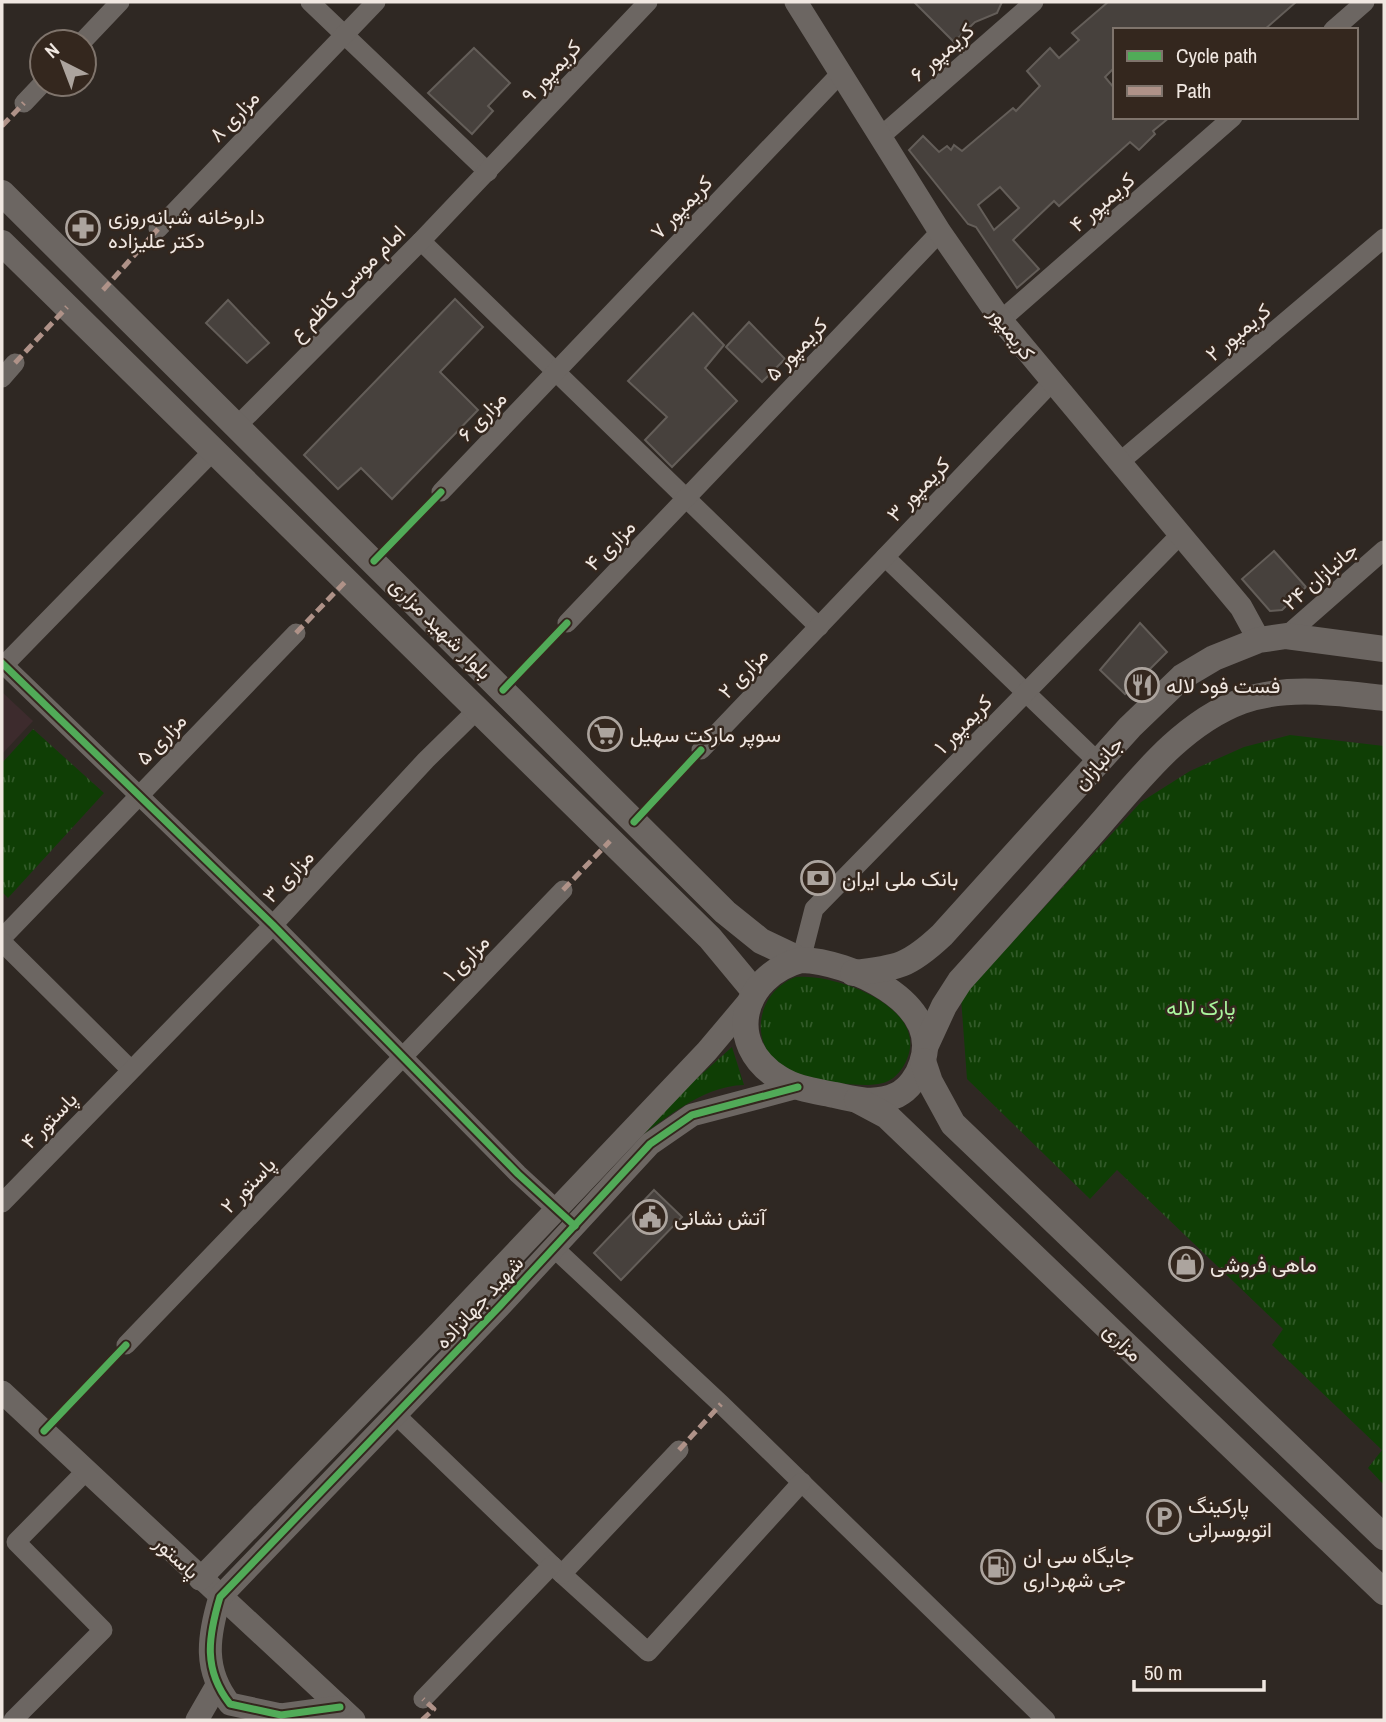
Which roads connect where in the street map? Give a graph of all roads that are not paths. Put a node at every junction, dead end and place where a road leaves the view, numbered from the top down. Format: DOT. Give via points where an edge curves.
graph roads {
  1 [pos="120,2"];
  2 [pos="310,2"];
  3 [pos="376,2"];
  4 [pos="648,2"];
  5 [pos="796,2"];
  6 [pos="1034,2"];
  7 [pos="1365,2"];
  8 [pos="95,28"];
  9 [pos="1335,28"];
  10 [pos="344,35"];
  11 [pos="840,74"];
  12 [pos="29,98"];
  13 [pos="24,103"];
  14 [pos="1231,119"];
  15 [pos="880,137"];
  16 [pos="488,172"];
  17 [pos="2,193"];
  18 [pos="158,229"];
  19 [pos="940,232"];
  20 [pos="1384,238"];
  21 [pos="421,241"];
  22 [pos="2,243"];
  23 [pos="1001,320"];
  24 [pos="15,363"];
  25 [pos="556,372"];
  26 [pos="2,378"];
  27 [pos="1051,383"];
  28 [pos="238,425"];
  29 [pos="213,451"];
  30 [pos="1121,461"];
  31 [pos="441,492"];
  32 [pos="686,498"];
  33 [pos="1181,534"];
  34 [pos="1384,550"];
  35 [pos="886,557"];
  36 [pos="567,623"];
  37 [pos="818,627"];
  38 [pos="296,633"];
  39 [pos="1286,636"];
  40 [pos="1259,640"];
  41 [pos="1384,649"];
  42 [pos="3,664"];
  43 [pos="1026,692"];
  44 [pos="1384,698"];
  45 [pos="477,710"];
  46 [pos="701,750"];
  47 [pos="1098,762"];
  48 [pos="141,794"];
  49 [pos="563,890"];
  50 [pos="273,925"];
  51 [pos="2,940"];
  52 [pos="801,960"];
  53 [pos="853,973"];
  54 [pos="752,995"];
  55 [pos="924,1053"];
  56 [pos="402,1058"];
  57 [pos="130,1069"];
  58 [pos="798,1087"];
  59 [pos="857,1100"];
  60 [pos="2,1203"];
  61 [pos="556,1209"];
  62 [pos="575,1226"];
  63 [pos="554,1248"];
  64 [pos="127,1345"];
  65 [pos="2,1392"];
  66 [pos="396,1415"];
  67 [pos="678,1451"];
  68 [pos="86,1471"];
  69 [pos="802,1482"];
  70 [pos="1384,1537"];
  71 [pos="557,1570"];
  72 [pos="200,1579"];
  73 [pos="1384,1592"];
  74 [pos="220,1597"];
  75 [pos="216,1687"];
  76 [pos="423,1699"];
  77 [pos="255,1709"];
  78 [pos="347,1714"];
  79 [pos="13,1720"];
  80 [pos="197,1720"];
  81 [pos="223,1720"];
  82 [pos="1046,1720"];
  1 -- 8 [label="street"];
  2 -- 10 [label="street"];
  3 -- 10 [label="street, مزاری ۸"];
  4 -- 16 [label="street, کریمپور ۹"];
  5 -- 11 [label="street, کریمپور"];
  6 -- 15 [label="street, کریمپور ۶"];
  7 -- 9 [label="street"];
  10 -- 16 [label="street"];
  10 -- 18 [label="street, مزاری ۸"];
  11 -- 15 [label="street, کریمپور"];
  11 -- 25 [label="street, کریمپور ۷"];
  12 -- 13 [label="street"];
  14 -- 23 [label="street, کریمپور ۴"];
  15 -- 19 [label="street, کریمپور"];
  16 -- 21 [label="street, امام موسی کاظم ع"];
  17 -- 28 [label="main road, بلوار شهید مزاری"];
  19 -- 23 [label="street, کریمپور"];
  19 -- 32 [label="street, کریمپور ۵"];
  20 -- 30 [label="street, کریمپور ۲"];
  21 -- 25 [label="street"];
  21 -- 28 [label="street, امام موسی کاظم ع"];
  22 -- 29 [label="main road, بلوار شهید مزاری"];
  23 -- 27 [label="street, کریمپور"];
  24 -- 26 [label="street"];
  25 -- 31 [label="street, مزاری ۶"];
  25 -- 32 [label="street"];
  27 -- 30 [label="street, کریمپور"];
  27 -- 35 [label="street, کریمپور ۳"];
  28 -- 29 [label="main road"];
  28 -- 52 [label="main road, بلوار شهید مزاری" via="725,912 761,941"];
  29 -- 42 [label="street"];
  29 -- 45 [label="main road, بلوار شهید مزاری"];
  30 -- 33 [label="street, کریمپور"];
  32 -- 36 [label="street, مزاری ۴"];
  32 -- 37 [label="street"];
  33 -- 40 [label="street, کریمپور" via="1241,607"];
  33 -- 43 [label="street, کریمپور ۱"];
  34 -- 39 [label="street, جانبازان ۲۴"];
  35 -- 37 [label="street, کریمپور ۳"];
  35 -- 43 [label="street"];
  37 -- 46 [label="street, مزاری ۲"];
  38 -- 48 [label="street, مزاری ۵"];
  39 -- 40 [label="main road, جانبازان"];
  39 -- 41 [label="main road, جانبازان"];
  40 -- 47 [label="main road, جانبازان" via="1182,677"];
  42 -- 48 [label="street"];
  43 -- 47 [label="street"];
  43 -- 52 [label="street, کریمپور ۱" via="814,909"];
  44 -- 55 [label="main road, جانبازان" via="1322,691 1277,692 1241,701 1207,718 1150,769 960,981"];
  45 -- 50 [label="street, مزاری ۳"];
  45 -- 54 [label="main road, بلوار شهید مزاری" via="710,938"];
  47 -- 53 [label="main road, جانبازان" via="920,955 897,968"];
  48 -- 50 [label="street"];
  48 -- 51 [label="street, مزاری ۵"];
  49 -- 56 [label="street, مزاری ۱"];
  50 -- 56 [label="street"];
  50 -- 57 [label="street, مزاری ۳"];
  51 -- 57 [label="street"];
  52 -- 53 [label="main road" via="834,964"];
  52 -- 54 [label="main road" via="775,969"];
  53 -- 55 [label="main road" via="893,993 909,1007 918,1019"];
  54 -- 58 [label="main road" via="747,1037 755,1054 779,1079"];
  54 -- 61 [label="street, شهید جهانزاده" via="707,1051"];
  55 -- 59 [label="main road" via="918,1074 904,1091 888,1099"];
  55 -- 70 [label="main road" via="930,1082 953,1124"];
  56 -- 61 [label="street"];
  56 -- 64 [label="street, پاستور ۲"];
  57 -- 60 [label="street, پاستور ۴"];
  58 -- 59 [label="main road"];
  58 -- 62 [label="street, شهید جهانزاده" via="713,1107 673,1126 650,1144"];
  59 -- 73 [label="main road, مزاری" via="887,1116"];
  61 -- 62 [label="street"];
  61 -- 72 [label="street, شهید جهانزاده"];
  62 -- 63 [label="street, شهید جهانزاده"];
  63 -- 66 [label="street, شهید جهانزاده"];
  63 -- 69 [label="street"];
  65 -- 68 [label="street, پاستور"];
  66 -- 71 [label="street"];
  66 -- 74 [label="street, شهید جهانزاده"];
  67 -- 71 [label="street"];
  68 -- 72 [label="street, پاستور"];
  68 -- 79 [label="street" via="16,1542 103,1630"];
  69 -- 71 [label="street" via="648,1653"];
  69 -- 82 [label="street"];
  71 -- 76 [label="street"];
  72 -- 74 [label="street, پاستور"];
  74 -- 75 [label="street" via="210,1630"];
  74 -- 78 [label="street, پاستور"];
  75 -- 77 [label="street" via="230,1704"];
  75 -- 80 [label="street"];
  77 -- 78 [label="street" via="281,1715"];
  77 -- 81 [label="street"];
}
